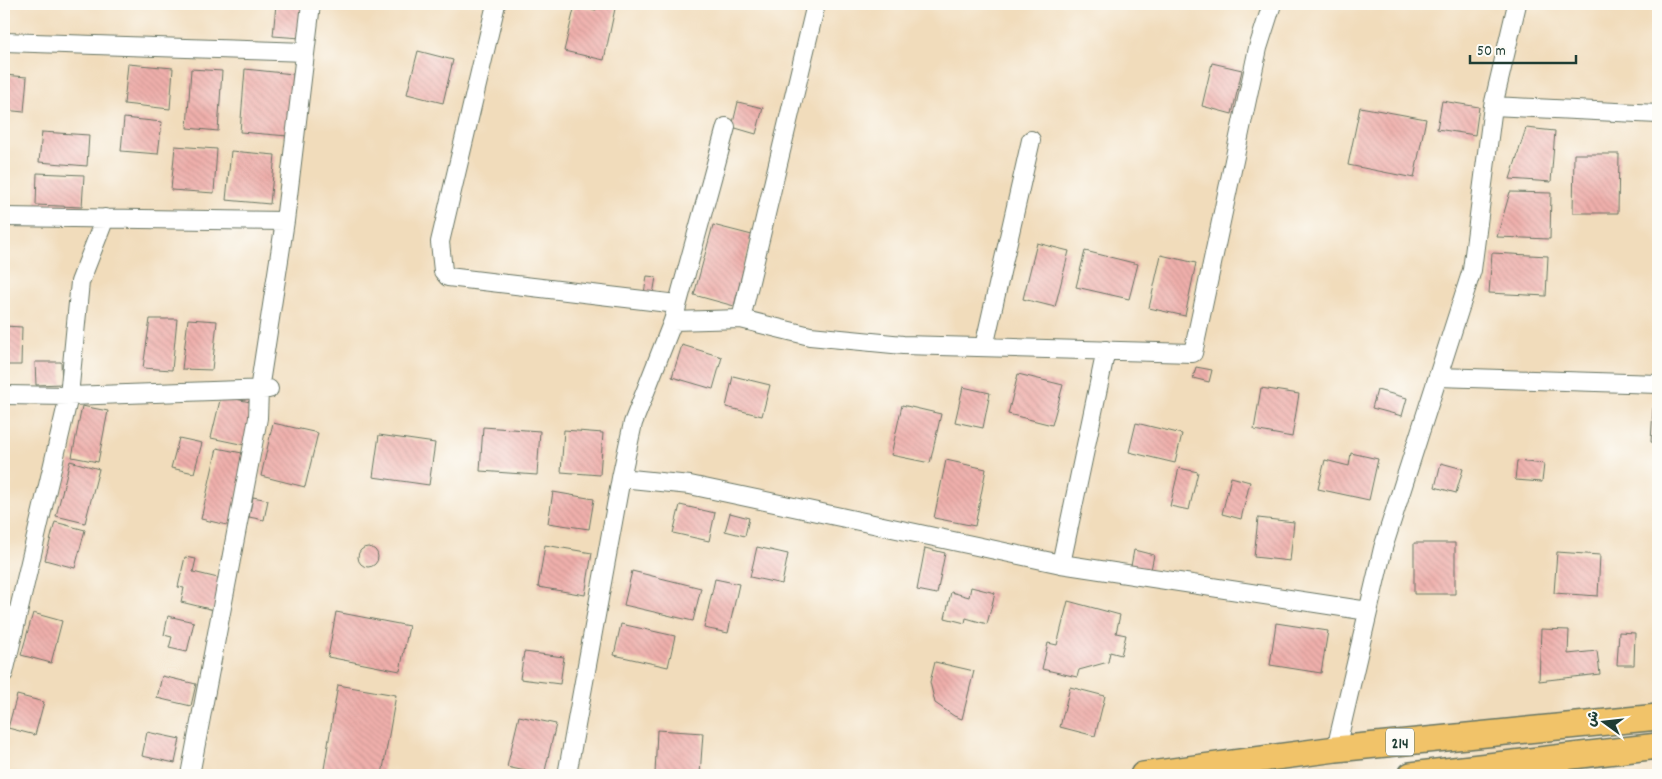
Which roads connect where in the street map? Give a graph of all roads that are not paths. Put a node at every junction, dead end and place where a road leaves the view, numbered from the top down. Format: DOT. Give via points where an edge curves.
graph roads {
  1 [pos="312,4"];
  2 [pos="496,4"];
  3 [pos="816,4"];
  4 [pos="1272,4"];
  5 [pos="1517,4"];
  6 [pos="4,42"];
  7 [pos="305,52"];
  8 [pos="1492,106"];
  9 [pos="1658,114"];
  10 [pos="726,126"];
  11 [pos="1031,140"];
  12 [pos="4,217"];
  13 [pos="105,218"];
  14 [pos="285,221"];
  15 [pos="675,313"];
  16 [pos="741,319"];
  17 [pos="984,347"];
  18 [pos="1106,350"];
  19 [pos="1438,377"];
  20 [pos="1658,384"];
  21 [pos="264,390"];
  22 [pos="4,395"];
  23 [pos="69,396"];
  24 [pos="621,478"];
  25 [pos="1061,564"];
  26 [pos="1368,611"];
  27 [pos="4,673"];
  28 [pos="1658,717"];
  29 [pos="1658,746"];
  30 [pos="1336,749"];
  31 [pos="190,775"];
  32 [pos="567,775"];
  33 [pos="1143,775"];
  34 [pos="1411,775"];
  1 -- 7 [label="street"];
  2 -- 15 [label="street" via="440,242 443,271 448,277"];
  3 -- 16 [label="street"];
  4 -- 18 [label="street" via="1258,48 1193,353"];
  5 -- 8 [label="street"];
  6 -- 7 [label="street"];
  7 -- 14 [label="street"];
  8 -- 9 [label="street"];
  8 -- 19 [label="street" via="1472,270"];
  10 -- 15 [label="street"];
  11 -- 17 [label="street"];
  12 -- 13 [label="street"];
  13 -- 14 [label="street"];
  13 -- 23 [label="street" via="80,282"];
  14 -- 21 [label="street"];
  15 -- 16 [label="street"];
  15 -- 24 [label="street" via="633,423"];
  16 -- 17 [label="street" via="810,336 902,345"];
  17 -- 18 [label="street"];
  18 -- 25 [label="street"];
  19 -- 20 [label="street"];
  19 -- 26 [label="street" via="1382,548"];
  21 -- 23 [label="street"];
  21 -- 31 [label="street"];
  22 -- 23 [label="street"];
  23 -- 27 [label="street"];
  24 -- 25 [label="street" via="690,485"];
  24 -- 32 [label="street"];
  25 -- 26 [label="street"];
  26 -- 30 [label="street"];
  28 -- 30 [label="highway, 214"];
  29 -- 34 [label="highway, 214"];
  30 -- 33 [label="highway, 214"];
}
